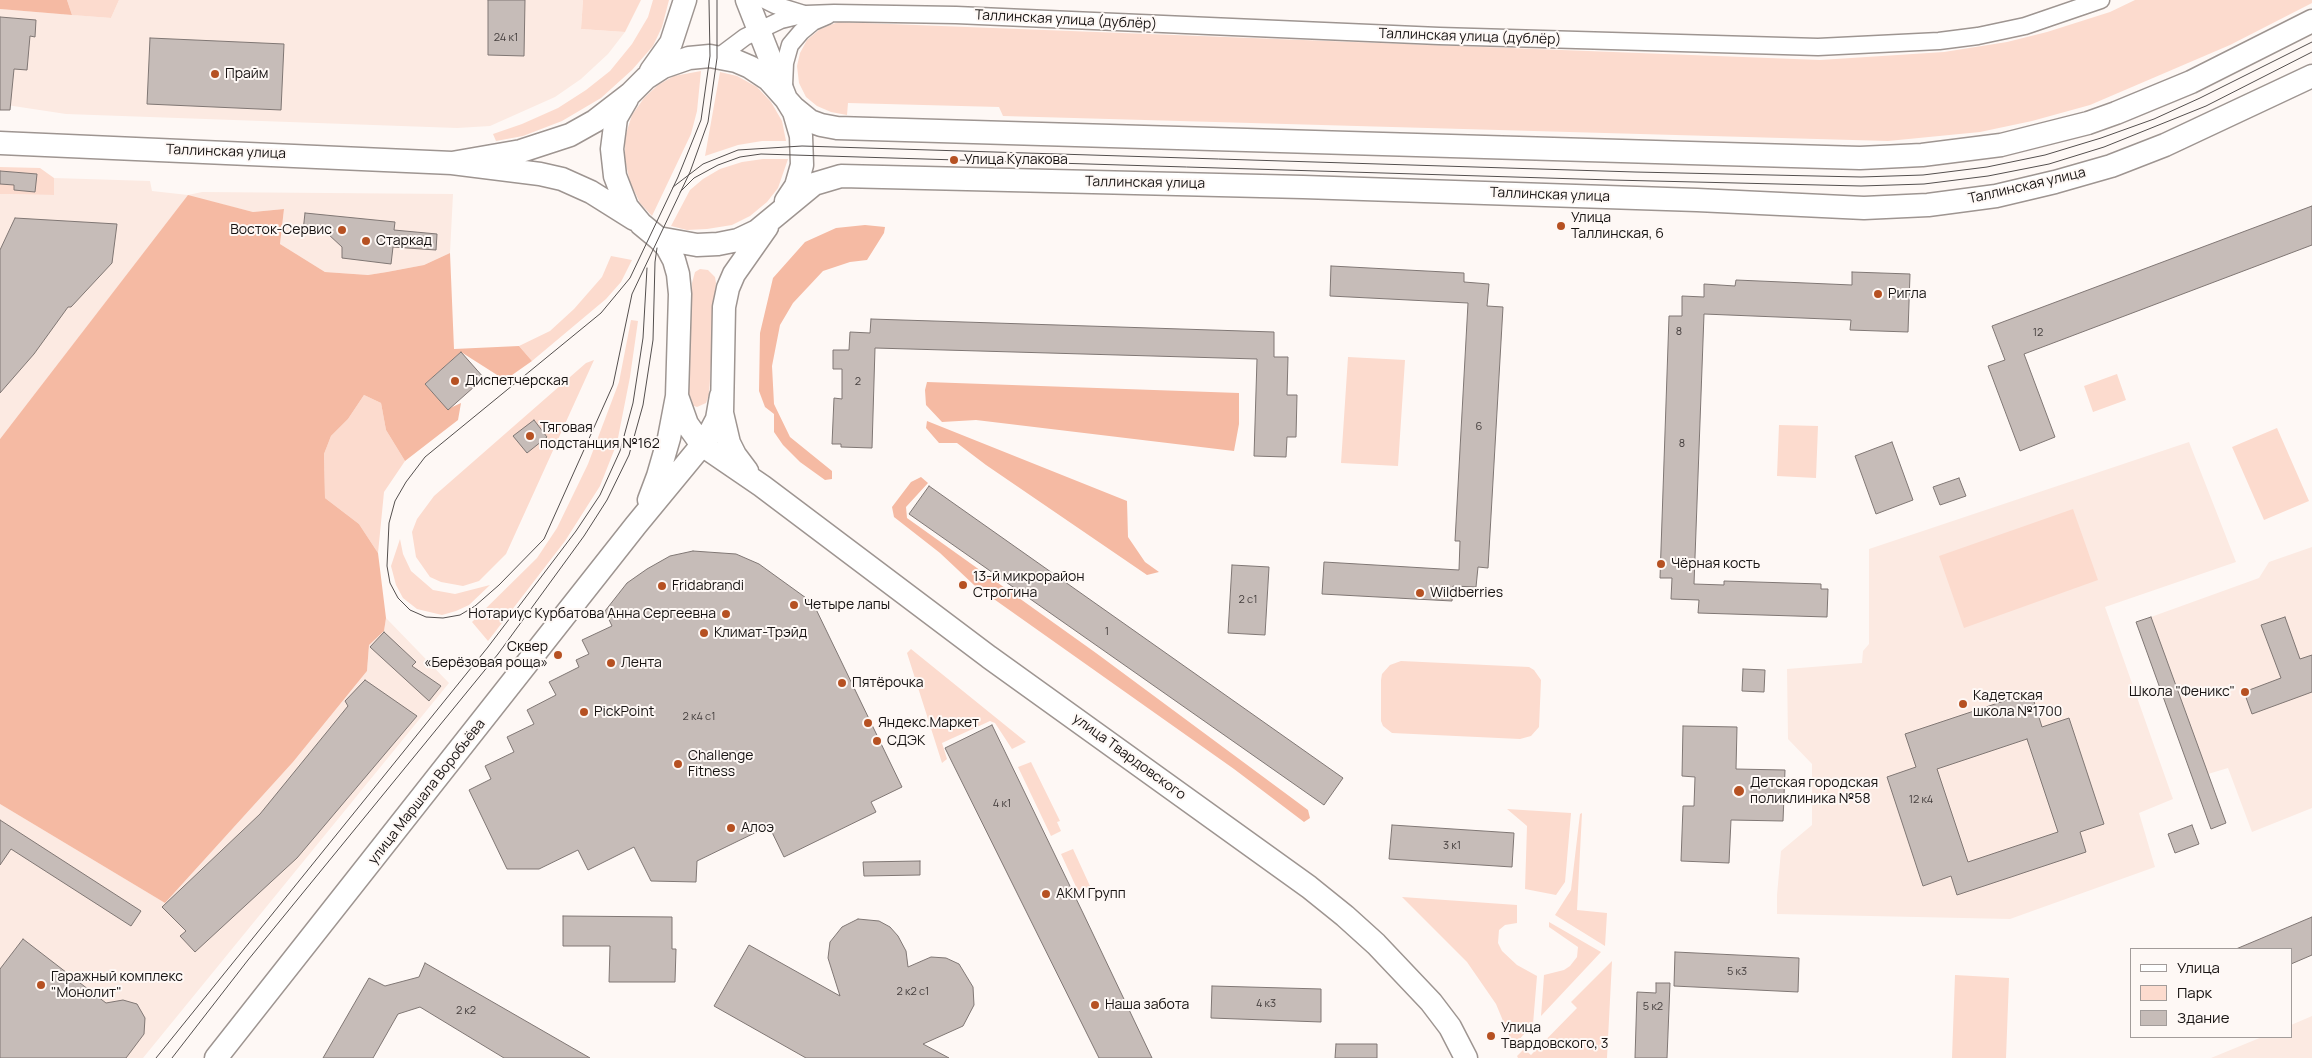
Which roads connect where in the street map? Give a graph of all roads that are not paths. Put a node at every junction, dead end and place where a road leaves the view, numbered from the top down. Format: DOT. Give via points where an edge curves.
graph roads {
  1 [pos="685,0"];
  2 [pos="746,0"];
  3 [pos="765,0"];
  4 [pos="2101,0"];
  5 [pos="834,13"];
  6 [pos="806,14"];
  7 [pos="2312,21"];
  8 [pos="758,31"];
  9 [pos="717,58"];
  10 [pos="2312,76"];
  11 [pos="646,78"];
  12 [pos="630,94"];
  13 [pos="786,99"];
  14 [pos="0,143"];
  15 [pos="452,163"];
  16 [pos="776,215"];
  17 [pos="641,224"];
  18 [pos="658,238"];
  19 [pos="677,396"];
  20 [pos="720,396"];
  21 [pos="702,445"];
  22 [pos="762,486"];
  23 [pos="636,525"];
  24 [pos="216,1058"];
  25 [pos="1466,1058"];
  1 -- 11 [label="main road" via="671,43"];
  2 -- 8 [label="main road"];
  3 -- 6 [label="street, Таллинская улица (дублёр)"];
  4 -- 5 [label="street, Таллинская улица (дублёр)" via="2025,26 1978,36 1818,47"];
  5 -- 6 [label="street, Таллинская улица (дублёр)"];
  5 -- 13 [label="street, Таллинская улица (дублёр)" via="813,22 790,45 784,63"];
  6 -- 8 [label="street, Таллинская улица (дублёр)"];
  7 -- 13 [label="main road, Таллинская улица" via="2191,82 2088,123 2001,145 1889,157 837,128 810,120"];
  8 -- 9 [label="street, Таллинская улица (дублёр)"];
  8 -- 13 [label="main road"];
  9 -- 11 [label="main road, Таллинская улица" via="681,60"];
  9 -- 13 [label="main road, Таллинская улица" via="736,61 756,70"];
  10 -- 16 [label="main road, Таллинская улица" via="2174,141 2111,166 1996,196 1928,205 1864,208 1303,187 841,176 814,184"];
  11 -- 12 [label="main road, Таллинская улица"];
  12 -- 15 [label="main road, Таллинская улица" via="595,121 550,142"];
  12 -- 17 [label="main road, Таллинская улица" via="616,118 612,161 619,188"];
  13 -- 16 [label="main road, Таллинская улица" via="794,112 801,136 802,165 796,186"];
  14 -- 15 [label="main road, Таллинская улица"];
  15 -- 17 [label="main road, Таллинская улица" via="562,179 591,192"];
  16 -- 18 [label="main road, Таллинская улица" via="738,240 718,244 678,244"];
  16 -- 20 [label="main road, улица Твардовского" via="743,260 728,288 724,307"];
  17 -- 18 [label="main road, Таллинская улица"];
  18 -- 19 [label="main road, улица Твардовского" via="667,247 678,274"];
  19 -- 21 [label="main road, улица Твардовского" via="687,424"];
  19 -- 23 [label="main road, улица Маршала Воробьёва" via="658,476"];
  20 -- 21 [label="main road, улица Маршала Воробьёва" via="717,419"];
  20 -- 22 [label="main road, улица Твардовского" via="732,449 743,467"];
  21 -- 22 [label="main road, улица Твардовского"];
  21 -- 23 [label="main road, улица Маршала Воробьёва"];
  22 -- 25 [label="main road, улица Твардовского" via="989,657 1345,916 1431,1002"];
  23 -- 24 [label="main road, улица Маршала Воробьёва"];
}
